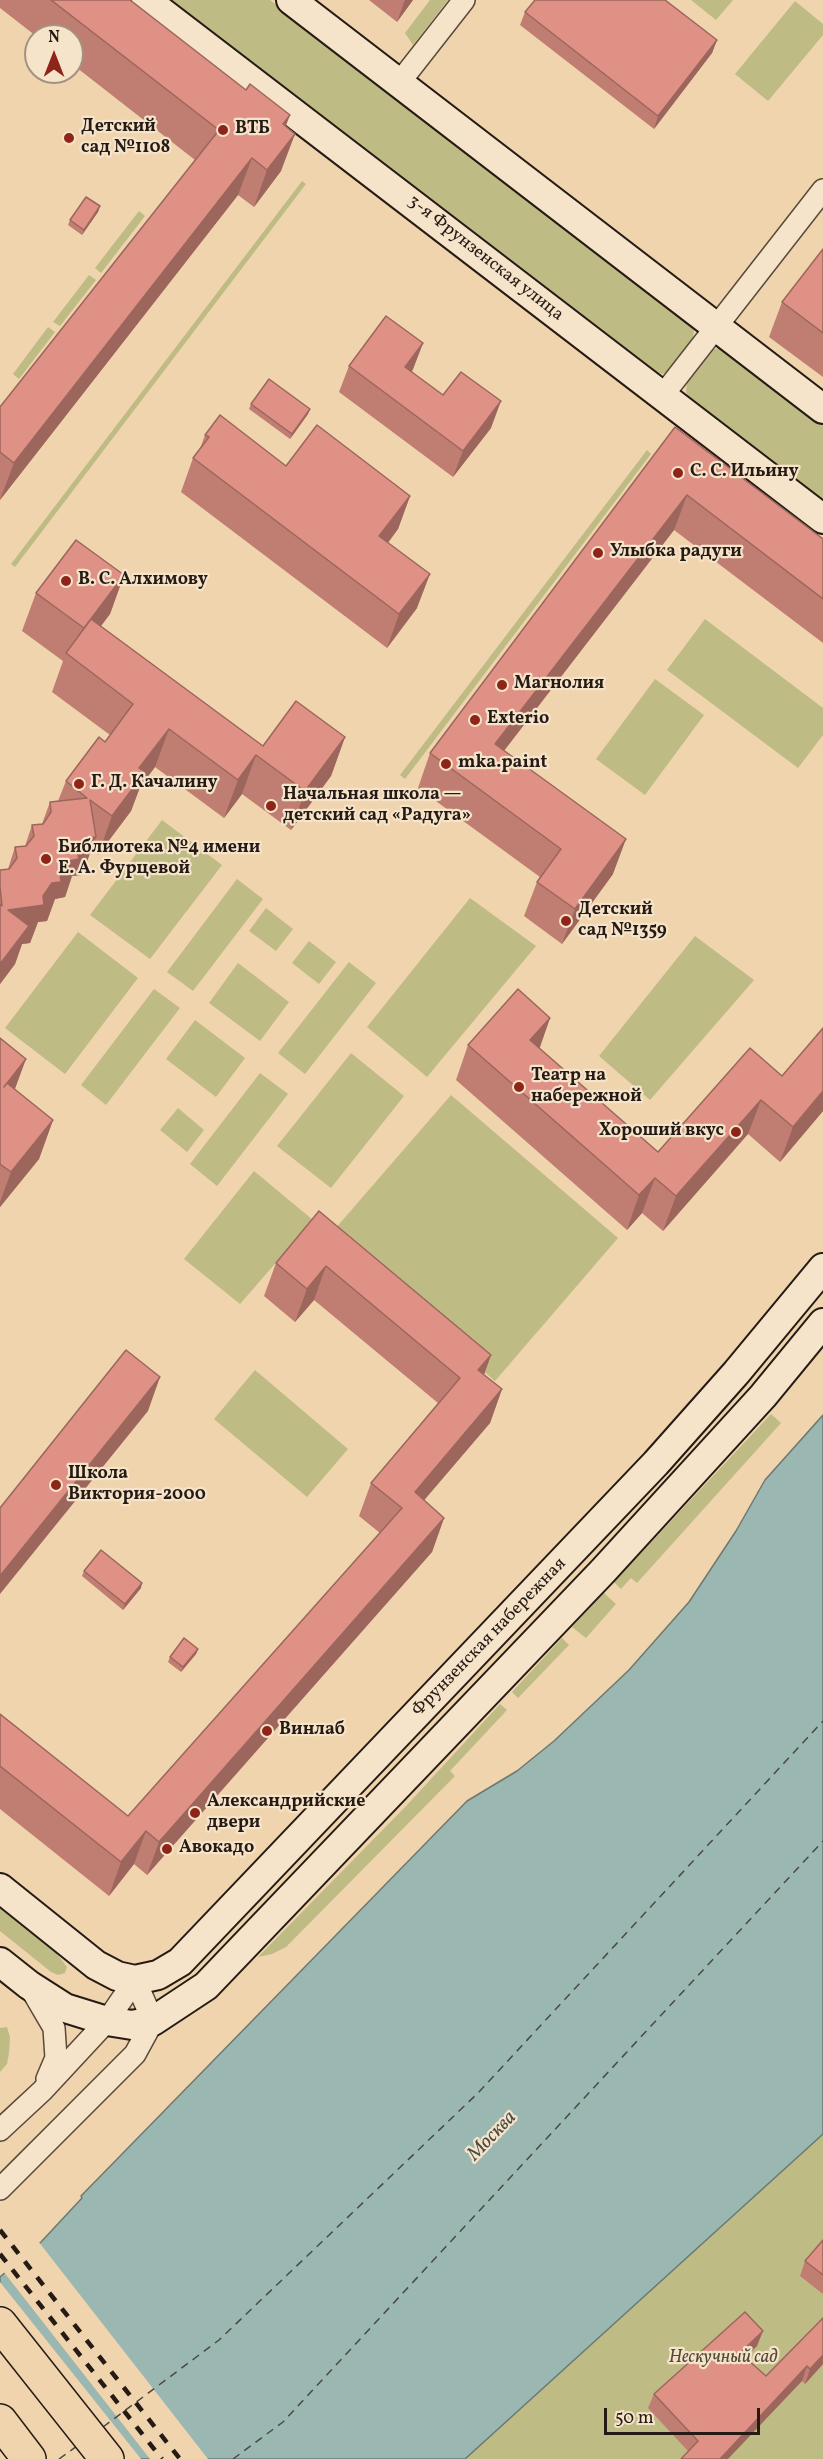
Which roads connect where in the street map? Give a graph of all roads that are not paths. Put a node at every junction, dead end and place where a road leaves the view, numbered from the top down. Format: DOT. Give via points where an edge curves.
graph roads {
  1 [pos="146,0"];
  2 [pos="291,0"];
  3 [pos="464,0"];
  4 [pos="399,83"];
  5 [pos="823,190"];
  6 [pos="716,327"];
  7 [pos="663,395"];
  8 [pos="823,409"];
  9 [pos="823,519"];
  10 [pos="823,1268"];
  11 [pos="823,1323"];
  12 [pos="0,1888"];
  13 [pos="0,1962"];
  14 [pos="135,1980"];
  15 [pos="29,1985"];
  16 [pos="107,2021"];
  17 [pos="153,2021"];
  18 [pos="42,2091"];
  19 [pos="0,2130"];
  20 [pos="0,2189"];
  21 [pos="0,2324"];
  22 [pos="0,2421"];
  23 [pos="29,2459"];
  24 [pos="107,2459"];
  1 -- 7 [label="main road, 3-я Фрунзенская улица"];
  2 -- 4 [label="main road"];
  3 -- 4 [label="street"];
  4 -- 6 [label="main road"];
  5 -- 6 [label="street"];
  6 -- 7 [label="street"];
  6 -- 8 [label="main road"];
  7 -- 9 [label="main road, 3-я Фрунзенская улица"];
  10 -- 14 [label="main road, Фрунзенская набережная" via="656,1463 189,1953 158,1975"];
  11 -- 17 [label="main road, Фрунзенская набережная" via="763,1396 611,1562 206,1986"];
  12 -- 14 [label="main road" via="96,1965"];
  13 -- 15 [label="main road"];
  14 -- 16 [label="street"];
  14 -- 17 [label="street"];
  15 -- 16 [label="main road" via="65,2008"];
  15 -- 18 [label="street" via="54,2028 56,2058"];
  16 -- 17 [label="main road" via="132,2025"];
  16 -- 18 [label="street"];
  17 -- 20 [label="street" via="135,2054"];
  18 -- 19 [label="street"];
  21 -- 24 [label="main road"];
  22 -- 23 [label="main road"];
}
